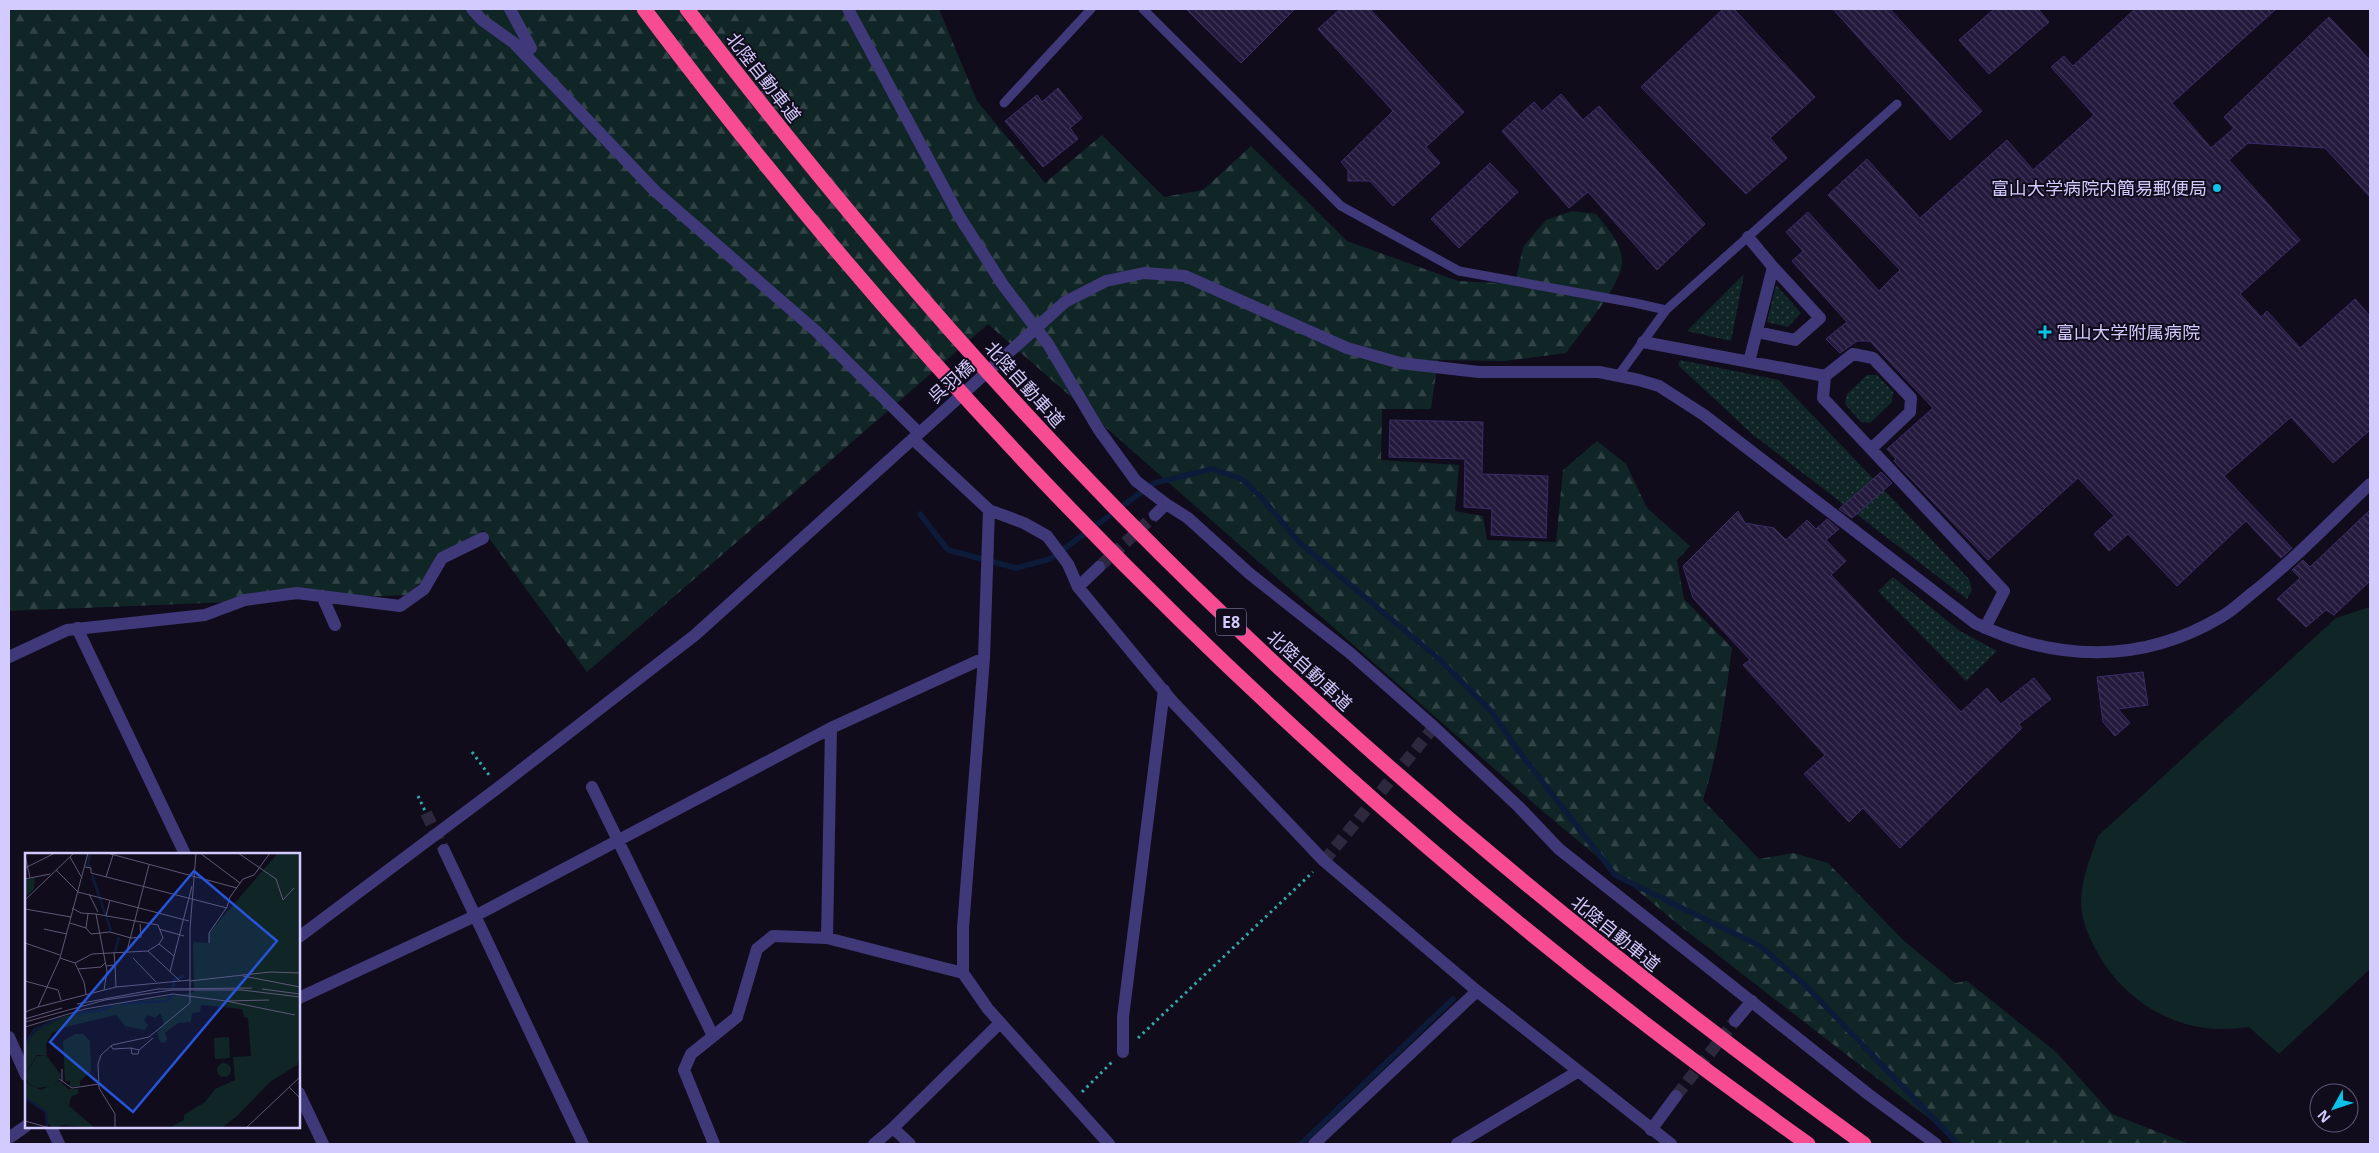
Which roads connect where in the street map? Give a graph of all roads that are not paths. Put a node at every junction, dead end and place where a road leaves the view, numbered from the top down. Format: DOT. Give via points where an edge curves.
graph roads {
  1 [pos="472,9"];
  2 [pos="510,9"];
  3 [pos="644,9"];
  4 [pos="687,9"];
  5 [pos="848,9"];
  6 [pos="1090,9"];
  7 [pos="1143,9"];
  8 [pos="530,48"];
  9 [pos="1004,103"];
  10 [pos="1897,104"];
  11 [pos="1748,237"];
  12 [pos="1773,267"];
  13 [pos="1666,310"];
  14 [pos="1036,328"];
  15 [pos="1757,332"];
  16 [pos="1643,342"];
  17 [pos="1749,362"];
  18 [pos="1618,376"];
  19 [pos="1826,376"];
  20 [pos="919,434"];
  21 [pos="1871,449"];
  22 [pos="2370,484"];
  23 [pos="1166,504"];
  24 [pos="989,510"];
  25 [pos="1155,515"];
  26 [pos="483,538"];
  27 [pos="1099,567"];
  28 [pos="1078,587"];
  29 [pos="322,596"];
  30 [pos="335,625"];
  31 [pos="77,628"];
  32 [pos="1985,628"];
  33 [pos="9,657"];
  34 [pos="984,658"];
  35 [pos="1164,690"];
  36 [pos="831,728"];
  37 [pos="592,787"];
  38 [pos="617,841"];
  39 [pos="444,850"];
  40 [pos="185,853"];
  41 [pos="475,916"];
  42 [pos="300,936"];
  43 [pos="827,938"];
  44 [pos="963,973"];
  45 [pos="1477,991"];
  46 [pos="300,998"];
  47 [pos="1752,1001"];
  48 [pos="1735,1021"];
  49 [pos="1000,1023"];
  50 [pos="714,1036"];
  51 [pos="9,1038"];
  52 [pos="1123,1052"];
  53 [pos="1577,1072"];
  54 [pos="25,1073"];
  55 [pos="300,1095"];
  56 [pos="1676,1096"];
  57 [pos="25,1127"];
  58 [pos="51,1128"];
  59 [pos="893,1128"];
  60 [pos="1651,1130"];
  61 [pos="9,1138"];
  62 [pos="59,1144"];
  63 [pos="323,1144"];
  64 [pos="583,1144"];
  65 [pos="714,1144"];
  66 [pos="874,1144"];
  67 [pos="910,1144"];
  68 [pos="1107,1144"];
  69 [pos="1314,1144"];
  70 [pos="1457,1144"];
  71 [pos="1671,1144"];
  72 [pos="1808,1144"];
  73 [pos="1864,1144"];
  74 [pos="1936,1144"];
  1 -- 20 [label="street" via="514,43 655,190 817,332"];
  2 -- 8 [label="street"];
  3 -- 72 [label="highway, E8" via="708,94 897,320 1005,440 1202,640 1310,743 1525,928 1646,1025"];
  4 -- 73 [label="highway, 北陸自動車道 / E8" via="820,178 923,299 1122,515 1222,614 1356,738 1543,899 1662,994"];
  5 -- 14 [label="street" via="959,216 1003,285"];
  6 -- 9 [label="lane"];
  7 -- 13 [label="lane" via="1341,206 1459,271"];
  10 -- 11 [label="lane"];
  11 -- 12 [label="street"];
  11 -- 13 [label="lane"];
  12 -- 15 [label="street"];
  12 -- 15 [label="street" via="1820,318 1795,340"];
  13 -- 16 [label="lane"];
  14 -- 18 [label="street, 呉羽橋" via="1064,302 1106,281 1144,273 1184,276 1347,348 1400,363 1479,372 1599,372"];
  14 -- 20 [label="street, 呉羽橋"];
  14 -- 23 [label="street" via="1099,430 1136,481"];
  15 -- 17 [label="street"];
  16 -- 17 [label="street"];
  16 -- 18 [label="lane"];
  17 -- 19 [label="street"];
  18 -- 32 [label="street, 呉羽橋" via="1659,386 1704,415 1933,592"];
  19 -- 21 [label="street" via="1823,398"];
  19 -- 21 [label="street" via="1853,354 1872,358 1911,398 1910,412"];
  20 -- 24 [label="street"];
  20 -- 42 [label="street, 呉羽橋" via="695,635"];
  21 -- 32 [label="street" via="2004,591"];
  22 -- 32 [label="street, 呉羽橋" via="2273,577 2222,617 2183,637 2131,652 2083,653 2053,650"];
  23 -- 25 [label="street"];
  23 -- 47 [label="street" via="1188,518 1250,574 1350,653 1519,807 1558,849"];
  24 -- 28 [label="street" via="1047,536 1068,564"];
  24 -- 34 [label="street"];
  26 -- 29 [label="street" via="442,558 424,589 400,606"];
  27 -- 28 [label="street"];
  28 -- 35 [label="street"];
  29 -- 30 [label="street"];
  29 -- 31 [label="street" via="297,593 245,600 205,614"];
  31 -- 33 [label="street"];
  31 -- 40 [label="street"];
  34 -- 36 [label="street"];
  34 -- 44 [label="street" via="963,928"];
  35 -- 45 [label="street" via="1324,861"];
  35 -- 52 [label="street" via="1123,1017"];
  36 -- 38 [label="street"];
  36 -- 43 [label="street"];
  37 -- 38 [label="street"];
  38 -- 41 [label="street"];
  38 -- 50 [label="street"];
  39 -- 41 [label="street"];
  41 -- 46 [label="street"];
  41 -- 64 [label="street"];
  43 -- 44 [label="street"];
  43 -- 50 [label="street" via="773,936 757,949 737,1017"];
  44 -- 49 [label="street"];
  45 -- 53 [label="street"];
  45 -- 69 [label="street"];
  47 -- 48 [label="street"];
  47 -- 74 [label="street"];
  49 -- 59 [label="street"];
  49 -- 68 [label="street"];
  50 -- 65 [label="street" via="691,1054 684,1070"];
  51 -- 54 [label="street"];
  53 -- 60 [label="street"];
  53 -- 70 [label="street"];
  55 -- 63 [label="street"];
  56 -- 60 [label="street"];
  57 -- 61 [label="street"];
  58 -- 62 [label="street"];
  59 -- 66 [label="street"];
  59 -- 67 [label="street"];
  60 -- 71 [label="street"];
}
